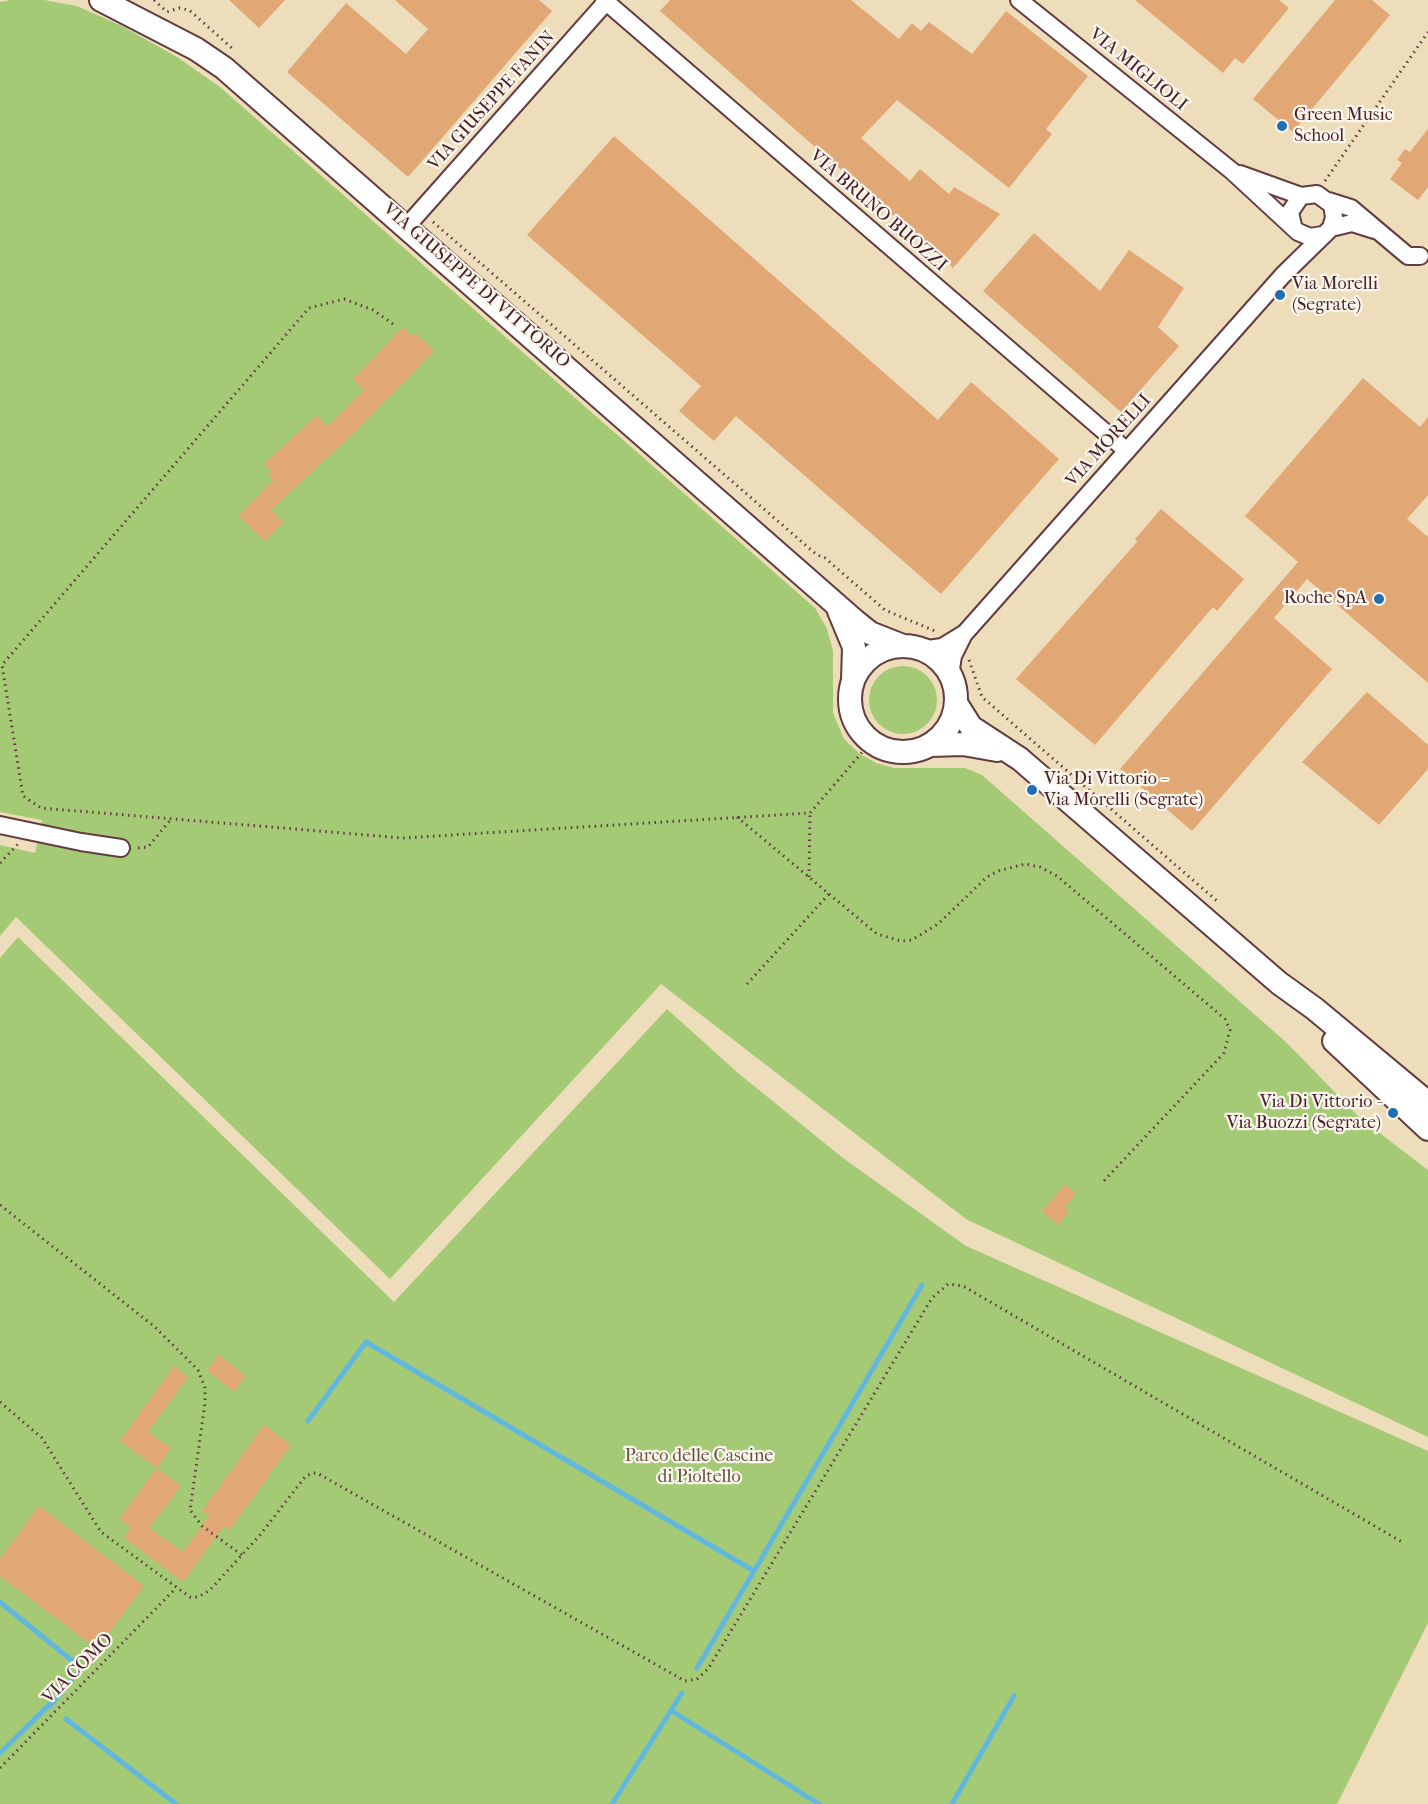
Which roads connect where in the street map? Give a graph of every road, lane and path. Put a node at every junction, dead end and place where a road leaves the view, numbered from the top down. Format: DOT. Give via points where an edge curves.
graph roads {
  1 [pos="101,0"];
  2 [pos="154,0"];
  3 [pos="1019,0"];
  4 [pos="605,1"];
  5 [pos="1428,32"];
  6 [pos="236,51"];
  7 [pos="1232,171"];
  8 [pos="1316,197"];
  9 [pos="414,219"];
  10 [pos="1295,229"];
  11 [pos="1375,230"];
  12 [pos="1326,231"];
  13 [pos="1425,255"];
  14 [pos="1283,275"];
  15 [pos="393,324"];
  16 [pos="1127,451"];
  17 [pos="832,598"];
  18 [pos="958,640"];
  19 [pos="912,648"];
  20 [pos="950,675"];
  21 [pos="853,681"];
  22 [pos="956,703"];
  23 [pos="871,742"];
  24 [pos="930,745"];
  25 [pos="1020,759"];
  26 [pos="810,813"];
  27 [pos="737,817"];
  28 [pos="172,818"];
  29 [pos="0,825"];
  30 [pos="29,832"];
  31 [pos="121,848"];
  32 [pos="0,863"];
  33 [pos="808,877"];
  34 [pos="829,894"];
  35 [pos="1220,903"];
  36 [pos="1279,983"];
  37 [pos="747,984"];
  38 [pos="1428,1103"];
  39 [pos="1428,1129"];
  40 [pos="1101,1184"];
  41 [pos="0,1205"];
  42 [pos="0,1402"];
  43 [pos="1402,1542"];
  44 [pos="242,1555"];
  45 [pos="176,1588"];
  46 [pos="0,1768"];
  1 -- 9 [label="main road, VIA GIUSEPPE DI VITTORIO" via="213,60"];
  2 -- 6 [label="path" via="167,12 182,7 189,10"];
  3 -- 7 [label="street, VIA MIGLIOLI"];
  4 -- 9 [label="street, VIA GIUSEPPE FANIN"];
  4 -- 16 [label="street, VIA BRUNO BUOZZI"];
  5 -- 8 [label="path"];
  7 -- 8 [label="street"];
  7 -- 10 [label="street"];
  8 -- 10 [label="street" via="1290,212"];
  8 -- 11 [label="street" via="1351,208"];
  8 -- 12 [label="street" via="1334,211"];
  9 -- 17 [label="main road, VIA GIUSEPPE DI VITTORIO"];
  9 -- 18 [label="path" via="885,610"];
  10 -- 12 [label="street" via="1310,237"];
  10 -- 14 [label="street, VIA MORELLI" via="1295,255"];
  11 -- 12 [label="street" via="1352,223"];
  11 -- 13 [label="street" via="1408,256"];
  12 -- 14 [label="street, VIA MORELLI"];
  14 -- 16 [label="street, VIA MORELLI"];
  15 -- 28 [label="path" via="373,310 344,299 309,308 2,665 23,796 41,808"];
  16 -- 18 [label="street, VIA MORELLI"];
  17 -- 19 [label="main road, VIA GIUSEPPE DI VITTORIO" via="870,633"];
  17 -- 21 [label="main road, VIA GIUSEPPE DI VITTORIO" via="854,646"];
  18 -- 19 [label="street" via="933,649"];
  18 -- 20 [label="street, VIA MORELLI"];
  18 -- 35 [label="path" via="982,697"];
  19 -- 20 [label="main road" via="936,658"];
  19 -- 21 [label="main road" via="882,651 870,658"];
  20 -- 22 [label="main road"];
  21 -- 23 [label="main road" via="853,717"];
  22 -- 24 [label="main road" via="950,724"];
  22 -- 25 [label="main road" via="971,727"];
  23 -- 24 [label="main road" via="903,752"];
  23 -- 26 [label="path"];
  24 -- 25 [label="main road" via="983,746"];
  25 -- 36 [label="main road"];
  26 -- 27 [label="path"];
  26 -- 33 [label="path"];
  27 -- 28 [label="path" via="403,837"];
  27 -- 33 [label="path"];
  28 -- 31 [label="path" via="148,847"];
  29 -- 30 [label="street"];
  30 -- 31 [label="street"];
  30 -- 32 [label="path"];
  33 -- 34 [label="path"];
  34 -- 37 [label="path"];
  34 -- 40 [label="path" via="877,934 912,940 938,924 987,877 1025,864 1041,867 1057,876 1225,1019 1230,1030 1224,1053"];
  36 -- 38 [label="main road"];
  36 -- 39 [label="main road" via="1360,1068"];
  41 -- 44 [label="path" via="155,1327 198,1370 205,1388 205,1403 190,1510 202,1526"];
  42 -- 45 [label="path" via="42,1438 101,1532"];
  43 -- 44 [label="path" via="963,1286 948,1284 932,1298 708,1669 697,1679 685,1681 674,1677 321,1475 312,1473 305,1477"];
  44 -- 45 [label="path" via="202,1595 190,1597"];
  45 -- 46 [label="path, VIA COMO"];
}
